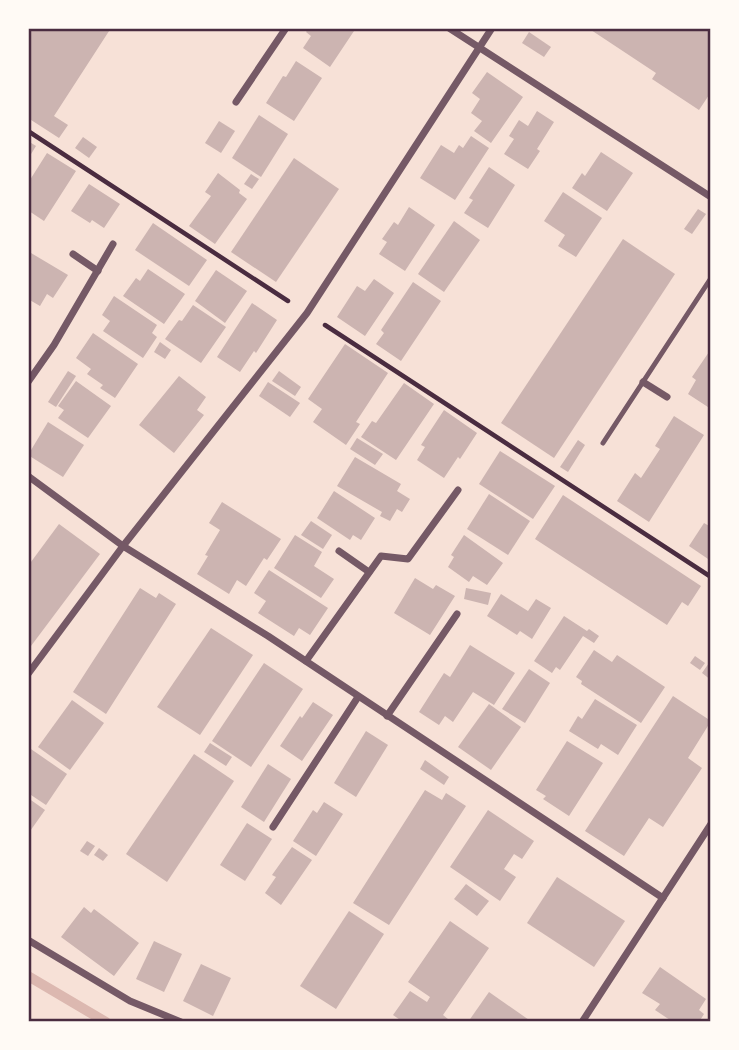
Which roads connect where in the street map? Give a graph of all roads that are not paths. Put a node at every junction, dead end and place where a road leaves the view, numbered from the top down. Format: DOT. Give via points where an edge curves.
graph roads {
  1 [pos="286,28"];
  2 [pos="449,28"];
  3 [pos="492,28"];
  4 [pos="479,47"];
  5 [pos="236,102"];
  6 [pos="711,197"];
  7 [pos="113,244"];
  8 [pos="73,254"];
  9 [pos="98,271"];
  10 [pos="711,278"];
  11 [pos="28,382"];
  12 [pos="643,382"];
  13 [pos="667,397"];
  14 [pos="603,443"];
  15 [pos="28,476"];
  16 [pos="458,490"];
  17 [pos="123,546"];
  18 [pos="339,551"];
  19 [pos="369,572"];
  20 [pos="457,614"];
  21 [pos="306,661"];
  22 [pos="28,674"];
  23 [pos="358,697"];
  24 [pos="387,716"];
  25 [pos="711,824"];
  26 [pos="273,827"];
  27 [pos="663,898"];
  28 [pos="28,940"];
  29 [pos="181,1022"];
  30 [pos="582,1022"];
  1 -- 5 [label="street"];
  2 -- 4 [label="street"];
  3 -- 4 [label="street"];
  4 -- 6 [label="street"];
  4 -- 17 [label="street" via="306,313"];
  7 -- 9 [label="street"];
  8 -- 9 [label="street"];
  9 -- 11 [label="street"];
  10 -- 12 [label="lane"];
  12 -- 13 [label="street"];
  12 -- 14 [label="lane"];
  15 -- 17 [label="street"];
  16 -- 19 [label="street" via="408,559 381,556"];
  17 -- 21 [label="street"];
  17 -- 22 [label="street"];
  18 -- 19 [label="street"];
  19 -- 21 [label="street"];
  20 -- 24 [label="street"];
  21 -- 23 [label="street"];
  23 -- 24 [label="street"];
  23 -- 26 [label="street"];
  24 -- 27 [label="street"];
  25 -- 27 [label="street"];
  27 -- 30 [label="street"];
  28 -- 29 [label="street" via="130,1001"];
}
